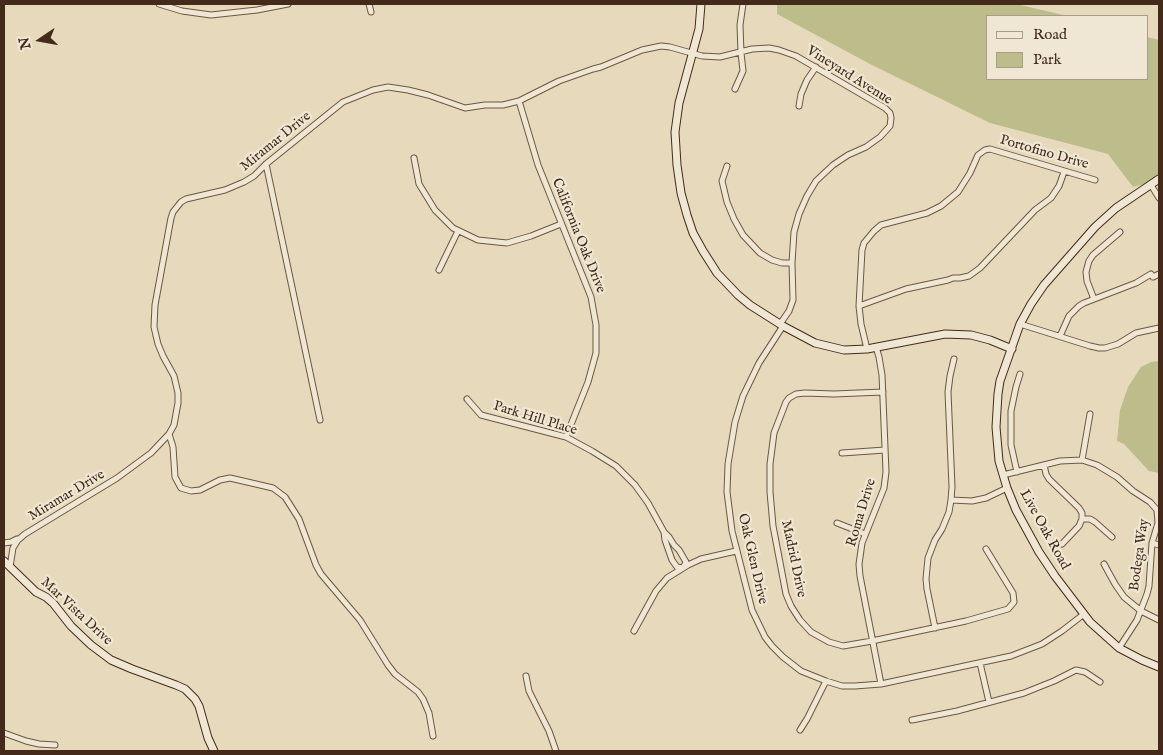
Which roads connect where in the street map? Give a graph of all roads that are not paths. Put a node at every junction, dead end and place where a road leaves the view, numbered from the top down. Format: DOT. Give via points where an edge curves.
graph roads {
  1 [pos="159,4"];
  2 [pos="288,4"];
  3 [pos="369,4"];
  4 [pos="701,4"];
  5 [pos="743,4"];
  6 [pos="371,12"];
  7 [pos="741,52"];
  8 [pos="692,53"];
  9 [pos="816,67"];
  10 [pos="735,89"];
  11 [pos="519,101"];
  12 [pos="799,106"];
  13 [pos="414,158"];
  14 [pos="266,164"];
  15 [pos="727,166"];
  16 [pos="1064,172"];
  17 [pos="1159,179"];
  18 [pos="1095,180"];
  19 [pos="1151,185"];
  20 [pos="1159,198"];
  21 [pos="561,224"];
  22 [pos="458,231"];
  23 [pos="1120,232"];
  24 [pos="792,263"];
  25 [pos="439,270"];
  26 [pos="1159,274"];
  27 [pos="1094,299"];
  28 [pos="859,306"];
  29 [pos="1020,324"];
  30 [pos="781,325"];
  31 [pos="1159,328"];
  32 [pos="1060,336"];
  33 [pos="876,347"];
  34 [pos="867,349"];
  35 [pos="1012,349"];
  36 [pos="954,359"];
  37 [pos="1020,374"];
  38 [pos="883,392"];
  39 [pos="467,400"];
  40 [pos="1090,414"];
  41 [pos="320,420"];
  42 [pos="169,434"];
  43 [pos="566,437"];
  44 [pos="885,450"];
  45 [pos="842,453"];
  46 [pos="1082,460"];
  47 [pos="1044,465"];
  48 [pos="1016,472"];
  49 [pos="1003,475"];
  50 [pos="1007,488"];
  51 [pos="952,500"];
  52 [pos="1158,509"];
  53 [pos="1082,520"];
  54 [pos="837,523"];
  55 [pos="664,532"];
  56 [pos="26,534"];
  57 [pos="865,534"];
  58 [pos="1112,537"];
  59 [pos="4,543"];
  60 [pos="1152,543"];
  61 [pos="1062,544"];
  62 [pos="1159,545"];
  63 [pos="986,549"];
  64 [pos="736,551"];
  65 [pos="4,561"];
  66 [pos="1104,564"];
  67 [pos="680,567"];
  68 [pos="10,568"];
  69 [pos="1142,611"];
  70 [pos="1084,614"];
  71 [pos="1159,620"];
  72 [pos="935,628"];
  73 [pos="634,631"];
  74 [pos="872,641"];
  75 [pos="1119,648"];
  76 [pos="980,663"];
  77 [pos="1159,667"];
  78 [pos="526,676"];
  79 [pos="826,681"];
  80 [pos="1100,682"];
  81 [pos="881,684"];
  82 [pos="988,702"];
  83 [pos="912,720"];
  84 [pos="800,730"];
  85 [pos="4,733"];
  86 [pos="433,736"];
  87 [pos="55,745"];
  88 [pos="214,751"];
  89 [pos="556,751"];
  1 -- 2 [label="street" via="210,15"];
  3 -- 6 [label="street"];
  4 -- 8 [label="street" via="699,29"];
  5 -- 7 [label="street"];
  7 -- 8 [label="street, Vineyard Avenue" via="720,57"];
  7 -- 9 [label="street, Vineyard Avenue" via="769,48 796,56"];
  7 -- 10 [label="street" via="743,71"];
  8 -- 11 [label="street, Miramar Drive" via="661,46 642,50 559,81"];
  8 -- 30 [label="street" via="675,132 686,215 717,273 750,305"];
  9 -- 12 [label="street" via="807,80"];
  9 -- 24 [label="street, Vineyard Avenue" via="885,108 891,118 890,126 880,137 833,165 816,181 799,214"];
  11 -- 14 [label="street, Miramar Drive" via="465,108 408,90 388,87 373,90 343,102"];
  11 -- 21 [label="street, California Oak Drive" via="538,165"];
  13 -- 22 [label="street" via="419,184 435,210"];
  14 -- 41 [label="street"];
  14 -- 42 [label="street, Miramar Drive" via="254,176 235,186 186,199 173,212 155,305 154,327 178,393 174,425"];
  15 -- 24 [label="street" via="722,181 727,202 743,235 766,257"];
  16 -- 18 [label="street, Portofino Drive"];
  16 -- 28 [label="street" via="1051,198 969,276 906,289"];
  16 -- 28 [label="street, Portofino Drive" via="985,150 978,155 958,192 941,206 881,225 864,243"];
  17 -- 19 [label="street, Live Oak Road"];
  19 -- 20 [label="street"];
  19 -- 29 [label="street, Live Oak Road" via="1116,208 1095,227 1044,284"];
  21 -- 22 [label="street" via="507,243 478,240"];
  21 -- 43 [label="street, California Oak Drive" via="591,297 596,325 596,353"];
  22 -- 25 [label="street"];
  23 -- 27 [label="street" via="1090,260 1086,272"];
  24 -- 30 [label="street, Vineyard Avenue" via="793,300"];
  26 -- 27 [label="street" via="1153,278 1151,274"];
  27 -- 32 [label="street" via="1079,306 1069,316"];
  28 -- 34 [label="street, Portofino Drive"];
  29 -- 32 [label="street"];
  29 -- 35 [label="street, Live Oak Road"];
  30 -- 34 [label="street" via="814,343 844,350"];
  30 -- 64 [label="street, Oak Glen Drive" via="743,396 735,422 727,492"];
  31 -- 32 [label="street" via="1136,333 1106,348"];
  33 -- 34 [label="street"];
  33 -- 35 [label="street" via="945,334 971,335"];
  33 -- 38 [label="street, Roma Drive"];
  35 -- 49 [label="street, Live Oak Road" via="998,394 996,426"];
  36 -- 51 [label="street" via="948,392"];
  37 -- 48 [label="street" via="1011,411"];
  38 -- 44 [label="street, Roma Drive"];
  38 -- 74 [label="street, Madrid Drive" via="796,394 786,402 774,433 770,464 773,526 791,606 812,632 829,642 843,646"];
  39 -- 43 [label="street, Park Hill Place" via="481,415"];
  40 -- 46 [label="street"];
  42 -- 56 [label="street, Miramar Drive" via="151,453 117,478"];
  42 -- 86 [label="street" via="175,477 181,488 200,490 230,478 272,488 285,498 299,519 321,574 360,620 395,674 423,699"];
  43 -- 55 [label="street, Park Hill Place" via="616,466 644,497"];
  44 -- 45 [label="street"];
  44 -- 57 [label="street, Roma Drive" via="884,488"];
  46 -- 47 [label="street, Bodega Way"];
  46 -- 52 [label="street, Bodega Way" via="1117,477"];
  47 -- 48 [label="street, Bodega Way"];
  47 -- 53 [label="street" via="1049,479 1079,508"];
  48 -- 49 [label="street, Bodega Way"];
  49 -- 50 [label="street, Live Oak Road"];
  50 -- 51 [label="street" via="986,498"];
  50 -- 70 [label="street, Live Oak Road" via="1039,552"];
  51 -- 72 [label="street" via="928,558 927,589"];
  52 -- 60 [label="street, Bodega Way"];
  53 -- 58 [label="street" via="1090,519"];
  53 -- 61 [label="street"];
  54 -- 57 [label="street"];
  55 -- 67 [label="street" via="672,560"];
  55 -- 67 [label="street, Park Hill Place" via="686,562"];
  56 -- 59 [label="street, Miramar Drive"];
  56 -- 68 [label="street, Miramar Drive" via="13,548"];
  57 -- 74 [label="street, Roma Drive" via="859,564"];
  60 -- 62 [label="street"];
  60 -- 69 [label="street, Bodega Way" via="1148,594"];
  63 -- 72 [label="street, Madrid Drive" via="1013,593 1014,602 1008,608"];
  64 -- 67 [label="street"];
  64 -- 79 [label="street, Oak Glen Drive" via="752,610 765,637 783,657 801,670"];
  65 -- 68 [label="street, Mar Vista Drive"];
  66 -- 69 [label="street" via="1124,598"];
  67 -- 73 [label="street" via="656,591"];
  68 -- 88 [label="street, Mar Vista Drive" via="53,603 71,626 111,660 184,689 199,706"];
  69 -- 71 [label="street"];
  69 -- 75 [label="street, Bodega Way"];
  70 -- 75 [label="street, Live Oak Road"];
  70 -- 76 [label="street, Oak Glen Drive" via="1042,644"];
  72 -- 74 [label="street, Madrid Drive"];
  74 -- 81 [label="street, Roma Drive"];
  75 -- 77 [label="street, Live Oak Road"];
  76 -- 81 [label="street, Oak Glen Drive"];
  76 -- 82 [label="street"];
  78 -- 89 [label="street" via="529,691"];
  79 -- 81 [label="street, Oak Glen Drive" via="842,686"];
  79 -- 84 [label="street"];
  80 -- 82 [label="street" via="1076,670 1024,693"];
  82 -- 83 [label="street"];
  85 -- 87 [label="street" via="39,744"];
}
